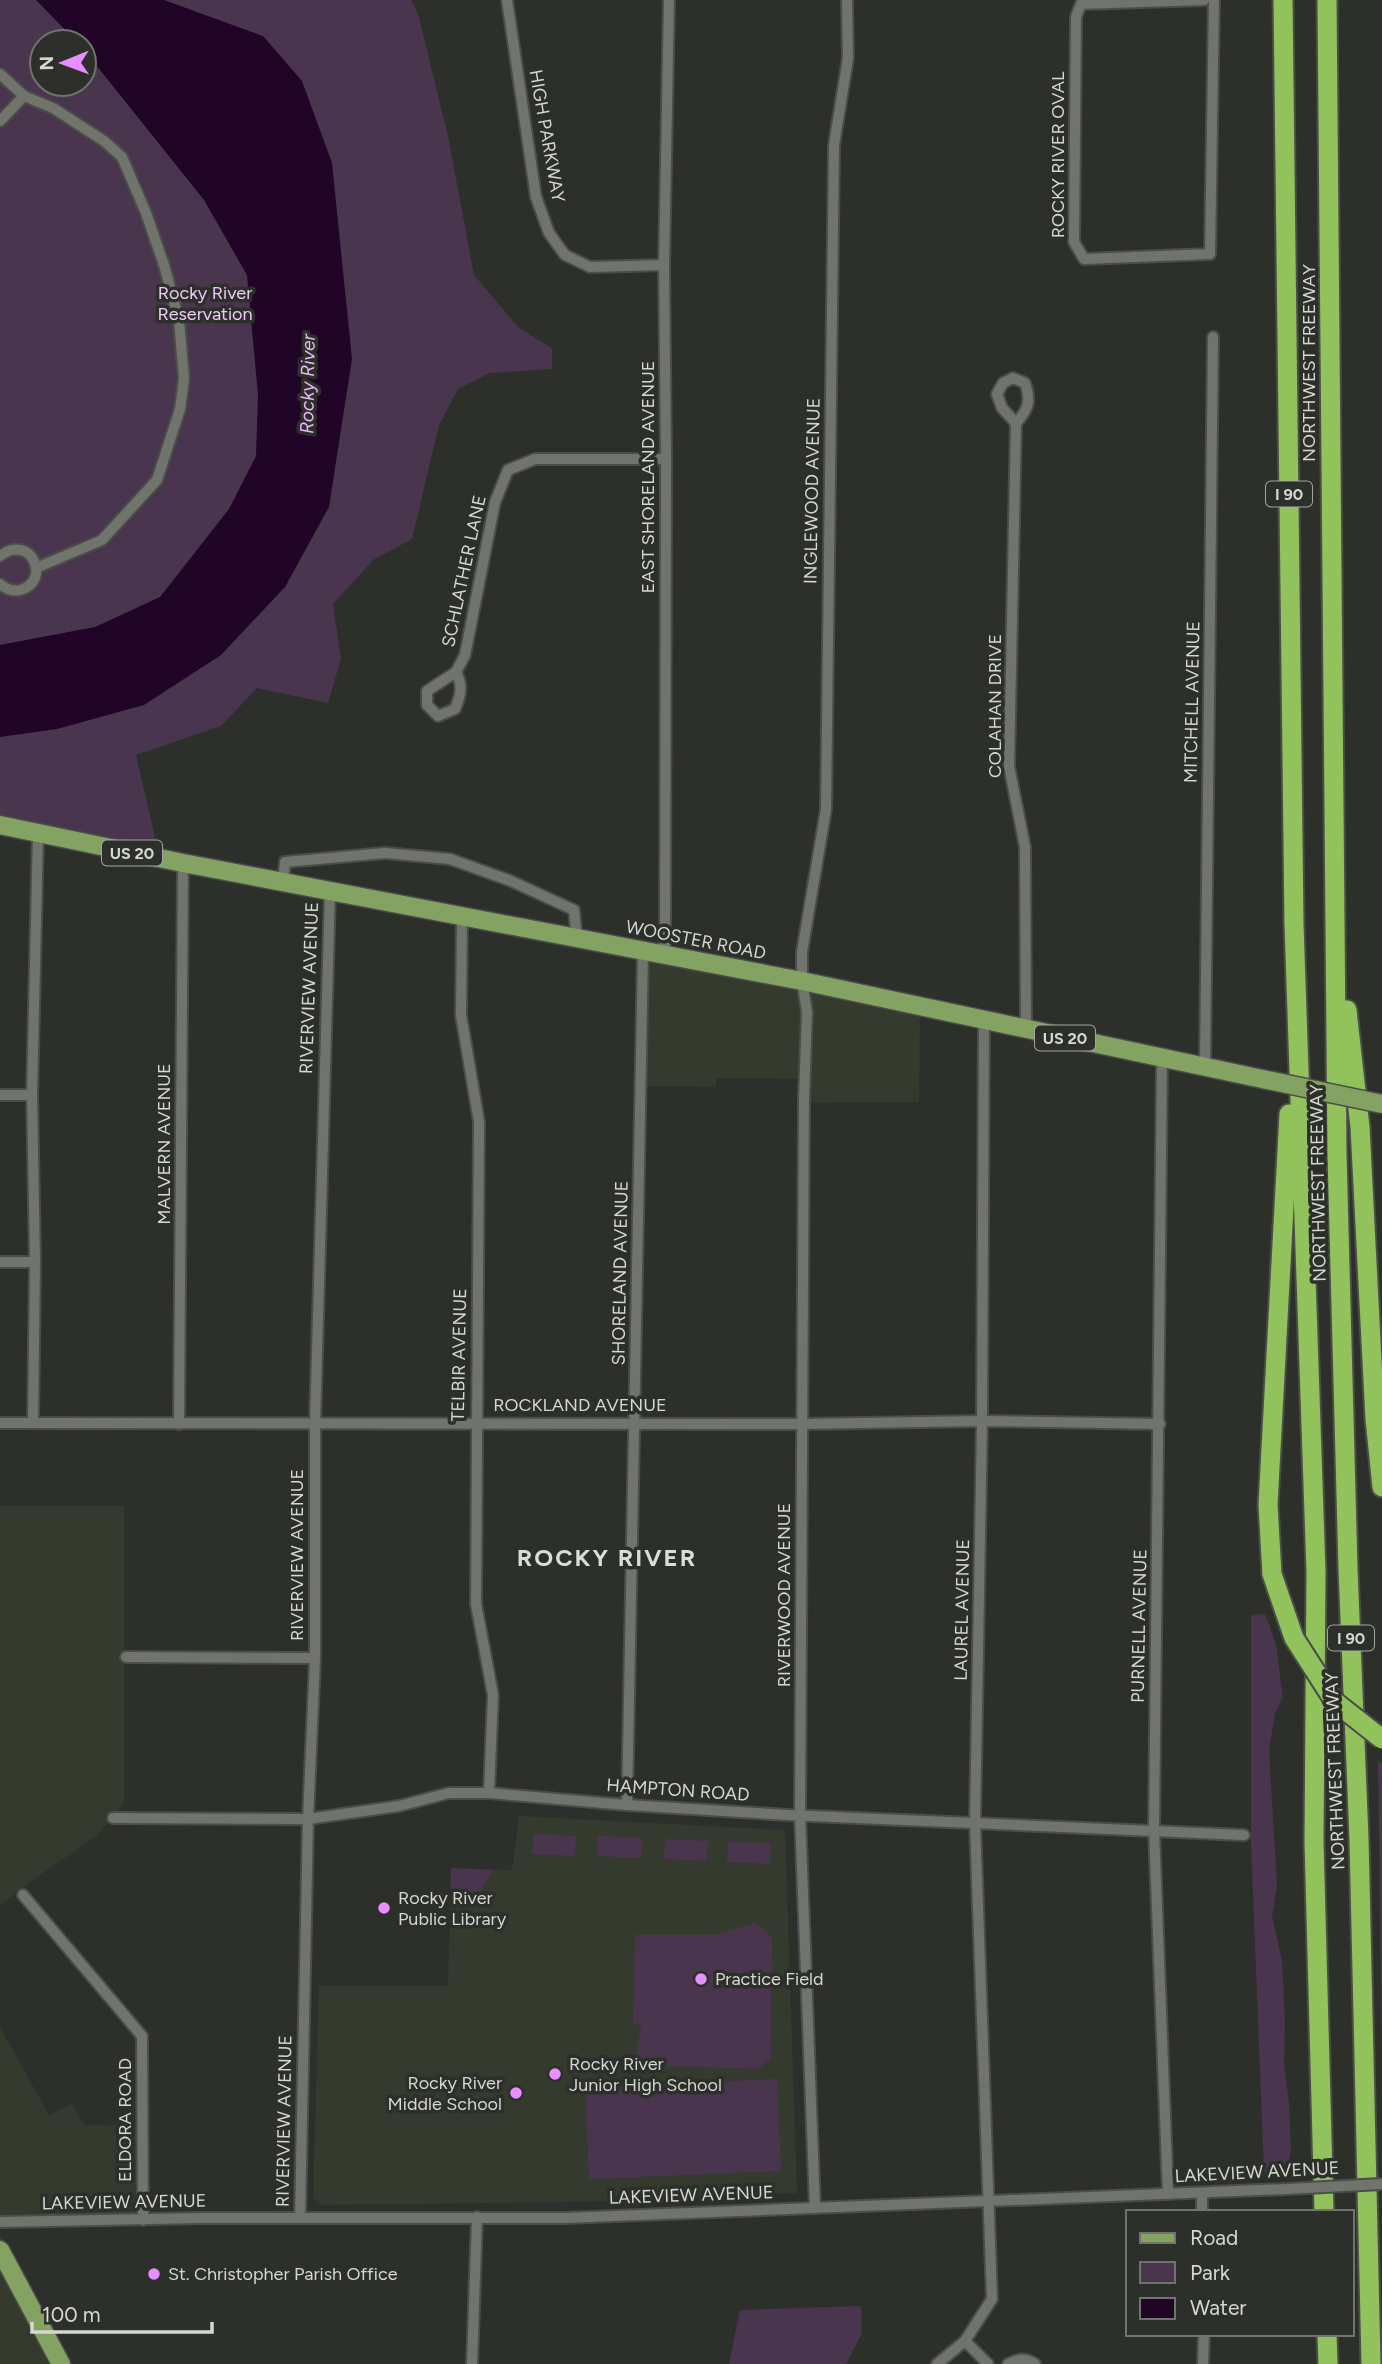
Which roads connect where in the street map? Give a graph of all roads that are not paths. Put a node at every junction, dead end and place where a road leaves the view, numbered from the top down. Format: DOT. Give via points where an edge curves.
graph roads {
  1 [pos="507,0"];
  2 [pos="669,0"];
  3 [pos="847,0"];
  4 [pos="1204,0"];
  5 [pos="1214,0"];
  6 [pos="1283,0"];
  7 [pos="1327,0"];
  8 [pos="0,74"];
  9 [pos="24,96"];
  10 [pos="0,121"];
  11 [pos="664,265"];
  12 [pos="1213,337"];
  13 [pos="1016,423"];
  14 [pos="666,459"];
  15 [pos="0,556"];
  16 [pos="36,568"];
  17 [pos="0,584"];
  18 [pos="456,672"];
  19 [pos="0,825"];
  20 [pos="37,833"];
  21 [pos="183,863"];
  22 [pos="283,882"];
  23 [pos="330,891"];
  24 [pos="1336,912"];
  25 [pos="462,918"];
  26 [pos="576,939"];
  27 [pos="643,951"];
  28 [pos="665,955"];
  29 [pos="802,981"];
  30 [pos="1296,988"];
  31 [pos="984,1020"];
  32 [pos="1026,1030"];
  33 [pos="1162,1058"];
  34 [pos="1205,1067"];
  35 [pos="32,1095"];
  36 [pos="0,1096"];
  37 [pos="1378,1099"];
  38 [pos="0,1262"];
  39 [pos="35,1262"];
  40 [pos="982,1421"];
  41 [pos="0,1423"];
  42 [pos="33,1423"];
  43 [pos="476,1423"];
  44 [pos="634,1423"];
  45 [pos="179,1424"];
  46 [pos="315,1424"];
  47 [pos="802,1424"];
  48 [pos="1160,1424"];
  49 [pos="1382,1487"];
  50 [pos="126,1657"];
  51 [pos="315,1658"];
  52 [pos="1382,1739"];
  53 [pos="489,1793"];
  54 [pos="627,1805"];
  55 [pos="800,1815"];
  56 [pos="113,1818"];
  57 [pos="308,1819"];
  58 [pos="975,1823"];
  59 [pos="1154,1830"];
  60 [pos="1244,1835"];
  61 [pos="23,1895"];
  62 [pos="1382,2184"];
  63 [pos="1202,2193"];
  64 [pos="1168,2194"];
  65 [pos="988,2201"];
  66 [pos="815,2208"];
  67 [pos="1202,2210"];
  68 [pos="1324,2210"];
  69 [pos="477,2217"];
  70 [pos="300,2218"];
  71 [pos="144,2220"];
  72 [pos="0,2222"];
  73 [pos="0,2250"];
  74 [pos="1204,2336"];
  75 [pos="1327,2336"];
  76 [pos="965,2341"];
  77 [pos="61,2364"];
  78 [pos="472,2364"];
  79 [pos="937,2364"];
  80 [pos="988,2364"];
  81 [pos="1008,2364"];
  82 [pos="1035,2364"];
  83 [pos="1202,2364"];
  84 [pos="1328,2364"];
  85 [pos="1371,2364"];
  1 -- 11 [label="street, HIGH PARKWAY" via="536,197 549,233 565,255 590,267"];
  2 -- 11 [label="street, EAST SHORELAND AVENUE"];
  3 -- 29 [label="street, INGLEWOOD AVENUE" via="848,58 834,145 826,809 802,952"];
  4 -- 5 [label="street, ROCKY RIVER OVAL" via="1081,4 1076,17 1074,242 1084,259 1210,254"];
  6 -- 30 [label="highway, NORTHWEST FREEWAY / I 90"];
  7 -- 24 [label="highway, NORTHWEST FREEWAY / I 90"];
  8 -- 9 [label="street"];
  9 -- 10 [label="street"];
  9 -- 16 [label="street" via="53,108 122,158 146,213 179,320 184,379 180,410 157,480 102,540"];
  11 -- 14 [label="street, EAST SHORELAND AVENUE"];
  12 -- 34 [label="street, MITCHELL AVENUE"];
  13 -- 32 [label="street, COLAHAN DRIVE" via="1009,766 1025,847"];
  14 -- 18 [label="street, SCHLATHER LANE" via="535,459 508,470 495,502 465,655"];
  14 -- 28 [label="street, EAST SHORELAND AVENUE"];
  15 -- 16 [label="street" via="16,549 25,551"];
  16 -- 17 [label="street" via="32,584 24,590"];
  19 -- 20 [label="main road, WOOSTER ROAD / US 20"];
  20 -- 21 [label="main road, WOOSTER ROAD / US 20"];
  20 -- 35 [label="street"];
  21 -- 22 [label="main road, WOOSTER ROAD / US 20"];
  21 -- 45 [label="street, MALVERN AVENUE"];
  22 -- 23 [label="main road, WOOSTER ROAD / US 20"];
  22 -- 26 [label="street" via="285,862 385,853 450,859 574,910"];
  23 -- 25 [label="main road, WOOSTER ROAD / US 20"];
  23 -- 46 [label="street, RIVERVIEW AVENUE"];
  24 -- 49 [label="highway" via="1360,1127"];
  24 -- 85 [label="highway, NORTHWEST FREEWAY / I 90" via="1337,1154"];
  25 -- 26 [label="main road, WOOSTER ROAD / US 20"];
  25 -- 43 [label="street, TELBIR AVENUE" via="461,1015 479,1122"];
  26 -- 27 [label="main road, WOOSTER ROAD / US 20"];
  27 -- 28 [label="main road, WOOSTER ROAD / US 20"];
  27 -- 44 [label="street, SHORELAND AVENUE"];
  28 -- 29 [label="main road, WOOSTER ROAD / US 20"];
  29 -- 31 [label="main road, WOOSTER ROAD / US 20"];
  29 -- 47 [label="street, RIVERWOOD AVENUE" via="807,1012"];
  30 -- 52 [label="highway, bridge" via="1268,1505 1272,1574 1294,1638 1335,1702"];
  30 -- 68 [label="highway, NORTHWEST FREEWAY / I 90" via="1316,1572 1314,1842"];
  31 -- 32 [label="main road, WOOSTER ROAD / US 20"];
  31 -- 40 [label="street, LAUREL AVENUE"];
  32 -- 33 [label="main road, WOOSTER ROAD / US 20"];
  33 -- 34 [label="main road, WOOSTER ROAD / US 20"];
  33 -- 48 [label="street, PURNELL AVENUE"];
  34 -- 37 [label="main road, WOOSTER ROAD / US 20, bridge"];
  35 -- 36 [label="street"];
  35 -- 39 [label="street"];
  38 -- 39 [label="street"];
  39 -- 42 [label="street"];
  40 -- 47 [label="street, ROCKLAND AVENUE"];
  40 -- 48 [label="street, ROCKLAND AVENUE"];
  40 -- 58 [label="street, LAUREL AVENUE"];
  41 -- 42 [label="street, ROCKLAND AVENUE"];
  42 -- 45 [label="street, ROCKLAND AVENUE"];
  43 -- 44 [label="street, ROCKLAND AVENUE"];
  43 -- 46 [label="street, ROCKLAND AVENUE"];
  43 -- 53 [label="street, TELBIR AVENUE" via="476,1604 493,1695"];
  44 -- 47 [label="street, ROCKLAND AVENUE"];
  44 -- 54 [label="street, SHORELAND AVENUE"];
  45 -- 46 [label="street, ROCKLAND AVENUE"];
  46 -- 51 [label="street, RIVERVIEW AVENUE"];
  47 -- 55 [label="street, RIVERWOOD AVENUE"];
  48 -- 59 [label="street, PURNELL AVENUE"];
  50 -- 51 [label="street"];
  51 -- 57 [label="street, RIVERVIEW AVENUE"];
  53 -- 54 [label="street, HAMPTON ROAD"];
  53 -- 57 [label="street, HAMPTON ROAD" via="449,1793 399,1806"];
  54 -- 55 [label="street, HAMPTON ROAD"];
  55 -- 58 [label="street, HAMPTON ROAD"];
  55 -- 66 [label="street, RIVERWOOD AVENUE"];
  56 -- 57 [label="street, HAMPTON ROAD"];
  57 -- 70 [label="street, RIVERVIEW AVENUE"];
  58 -- 59 [label="street, HAMPTON ROAD"];
  58 -- 65 [label="street, LAUREL AVENUE"];
  59 -- 60 [label="street, HAMPTON ROAD"];
  59 -- 64 [label="street, PURNELL AVENUE"];
  61 -- 71 [label="street, ELDORA ROAD" via="142,2036"];
  62 -- 63 [label="street, LAKEVIEW AVENUE, bridge"];
  63 -- 64 [label="street, LAKEVIEW AVENUE"];
  63 -- 67 [label="street"];
  64 -- 65 [label="street, LAKEVIEW AVENUE"];
  65 -- 66 [label="street, LAKEVIEW AVENUE"];
  65 -- 76 [label="street, LAUREL AVENUE" via="992,2299"];
  66 -- 69 [label="street, LAKEVIEW AVENUE"];
  69 -- 70 [label="street, LAKEVIEW AVENUE"];
  69 -- 78 [label="street"];
  70 -- 71 [label="street, LAKEVIEW AVENUE"];
  71 -- 72 [label="street, LAKEVIEW AVENUE"];
  73 -- 77 [label="main road"];
  74 -- 83 [label="street"];
  75 -- 84 [label="highway"];
  76 -- 79 [label="street, LAUREL AVENUE"];
  76 -- 80 [label="street"];
  81 -- 82 [label="street" via="1026,2359"];
}
